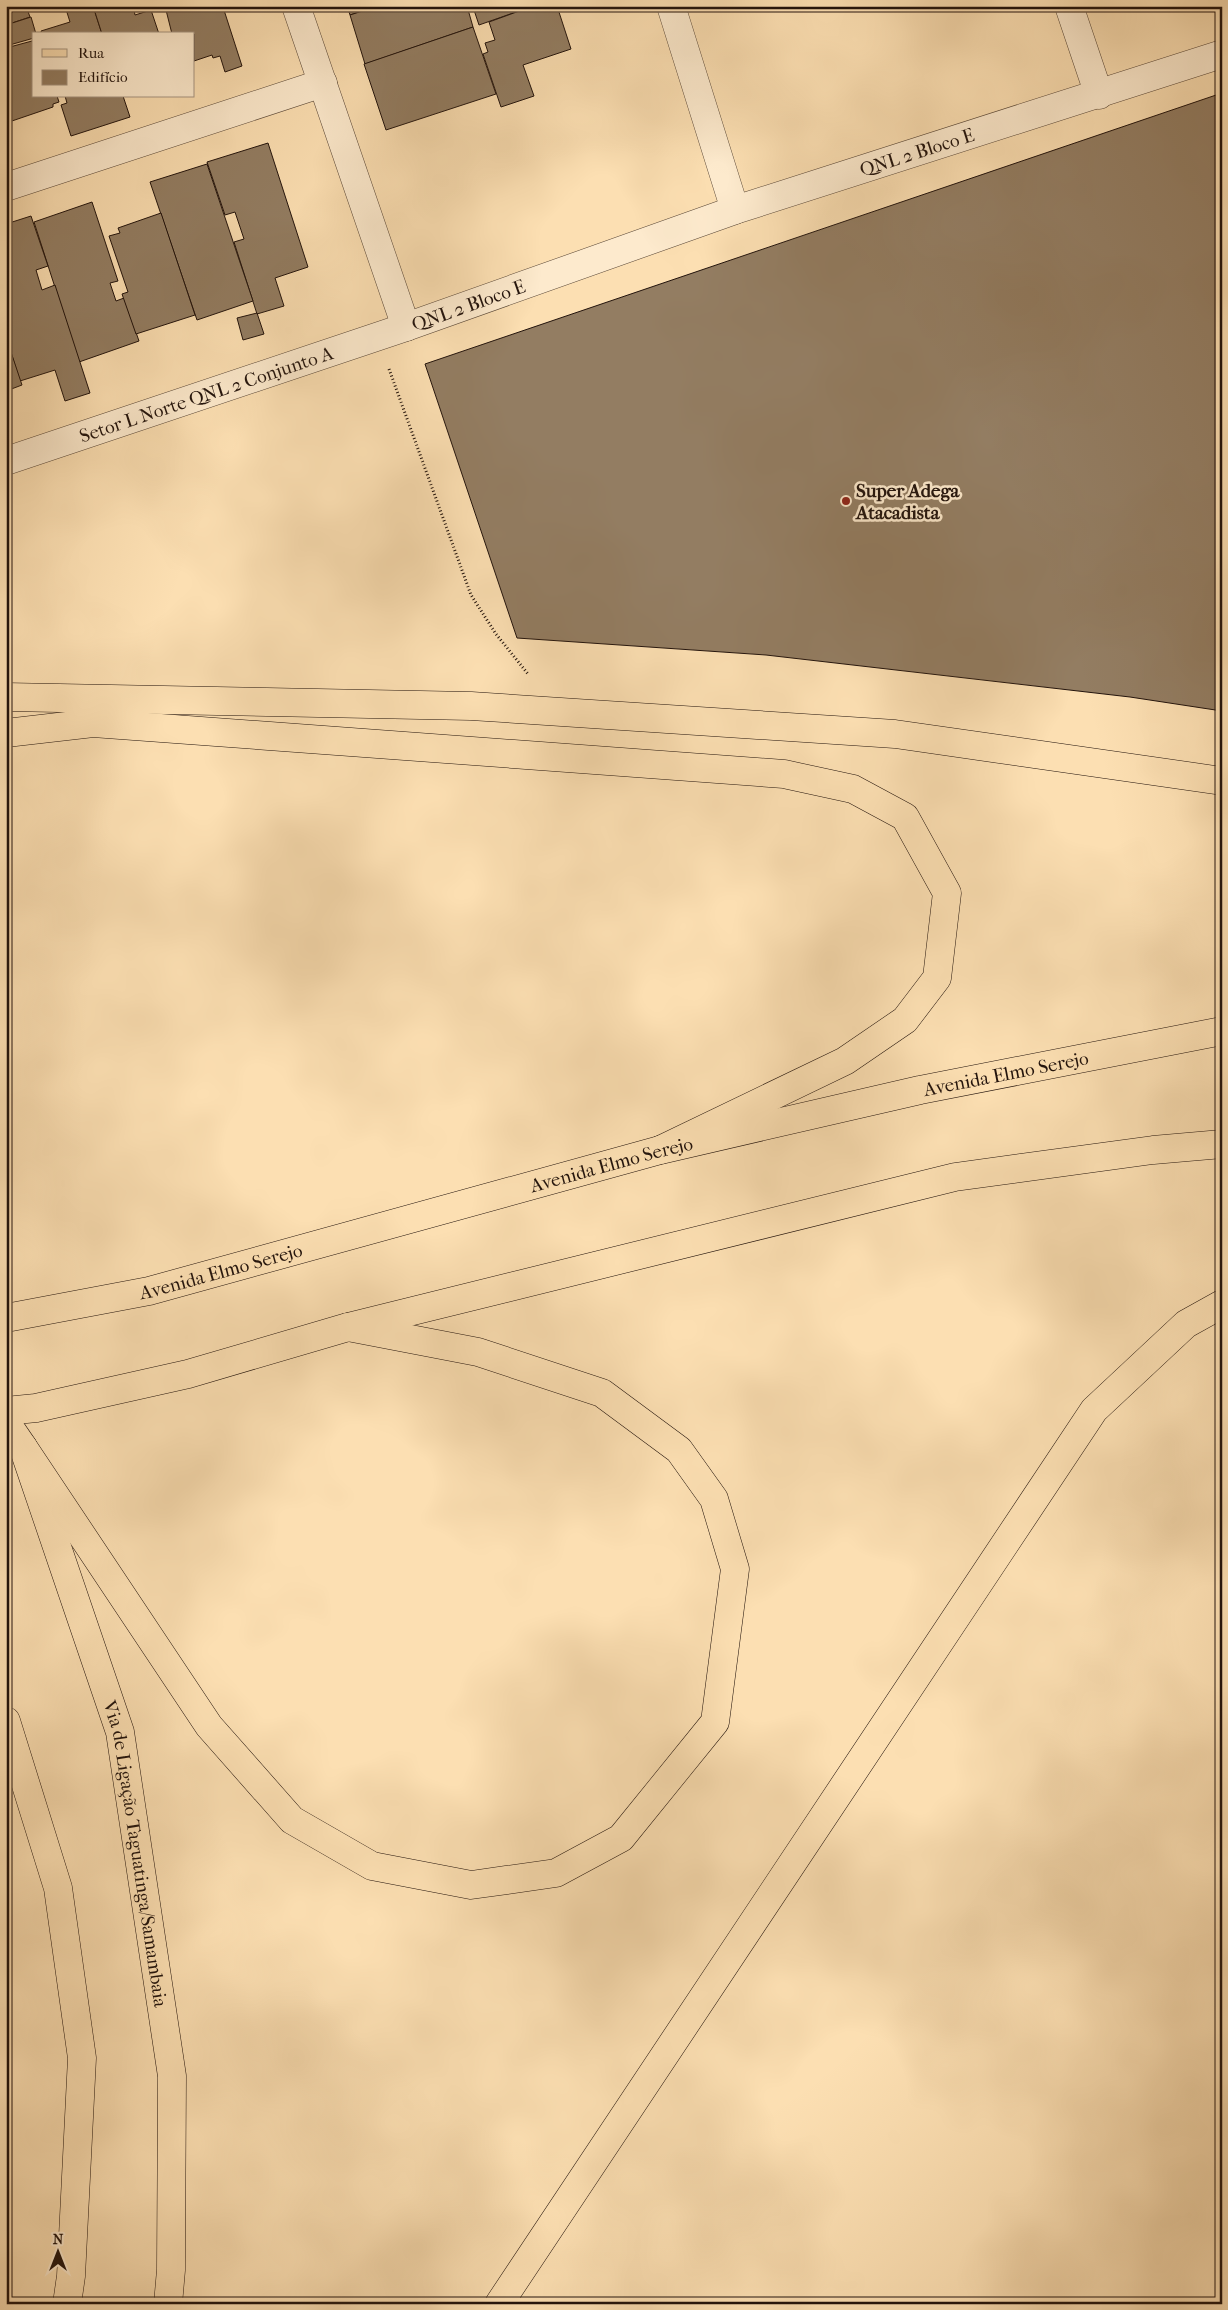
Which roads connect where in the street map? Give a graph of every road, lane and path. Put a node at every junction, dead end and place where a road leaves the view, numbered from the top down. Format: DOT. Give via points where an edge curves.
graph roads {
  1 [pos="296,6"];
  2 [pos="671,6"];
  3 [pos="1069,6"];
  4 [pos="1222,54"];
  5 [pos="323,84"];
  6 [pos="1099,95"];
  7 [pos="6,187"];
  8 [pos="735,210"];
  9 [pos="406,327"];
  10 [pos="377,336"];
  11 [pos="6,462"];
  12 [pos="6,697"];
  13 [pos="558,712"];
  14 [pos="6,733"];
  15 [pos="1222,781"];
  16 [pos="1222,1031"];
  17 [pos="1222,1144"];
  18 [pos="660,1150"];
  19 [pos="1222,1304"];
  20 [pos="6,1318"];
  21 [pos="348,1327"];
  22 [pos="6,1411"];
  23 [pos="6,1422"];
  24 [pos="23,1447"];
  25 [pos="6,1721"];
  26 [pos="67,2304"];
  27 [pos="168,2304"];
  28 [pos="499,2304"];
  1 -- 5 [label="street, QNL 2 Bloco E"];
  2 -- 8 [label="street"];
  3 -- 6 [label="street"];
  4 -- 6 [label="street, QNL 2 Bloco E"];
  5 -- 7 [label="street"];
  5 -- 9 [label="street, QNL 2 Bloco E"];
  6 -- 8 [label="street, QNL 2 Bloco E"];
  8 -- 9 [label="street, QNL 2 Bloco E"];
  9 -- 10 [label="street, Setor L Norte QNL 2 Conjunto A"];
  10 -- 11 [label="street, Setor L Norte QNL 2 Conjunto A"];
  10 -- 13 [label="path" via="471,595 496,634"];
  12 -- 13 [label="main road" via="471,706"];
  13 -- 15 [label="main road" via="895,734"];
  14 -- 18 [label="main road" via="94,723 784,774 853,789 905,817 947,893 937,978 905,1020 845,1061"];
  16 -- 18 [label="main road, Avenida Elmo Serejo" via="920,1090"];
  17 -- 21 [label="main road" via="955,1177"];
  18 -- 20 [label="main road, Avenida Elmo Serejo" via="150,1291"];
  19 -- 28 [label="main road" via="1186,1324 1094,1410"];
  21 -- 22 [label="main road" via="188,1374 36,1408"];
  21 -- 24 [label="main road" via="478,1352 602,1393 679,1450 714,1499 735,1569 715,1722 621,1838 556,1873 471,1885 372,1866 292,1820 209,1726"];
  23 -- 24 [label="main road, Via de Ligação Taguatinga/Samambaia"];
  24 -- 27 [label="main road, Via de Ligação Taguatinga/Samambaia" via="120,1732 172,2076"];
  25 -- 26 [label="main road" via="58,1888 82,2058"];
}
